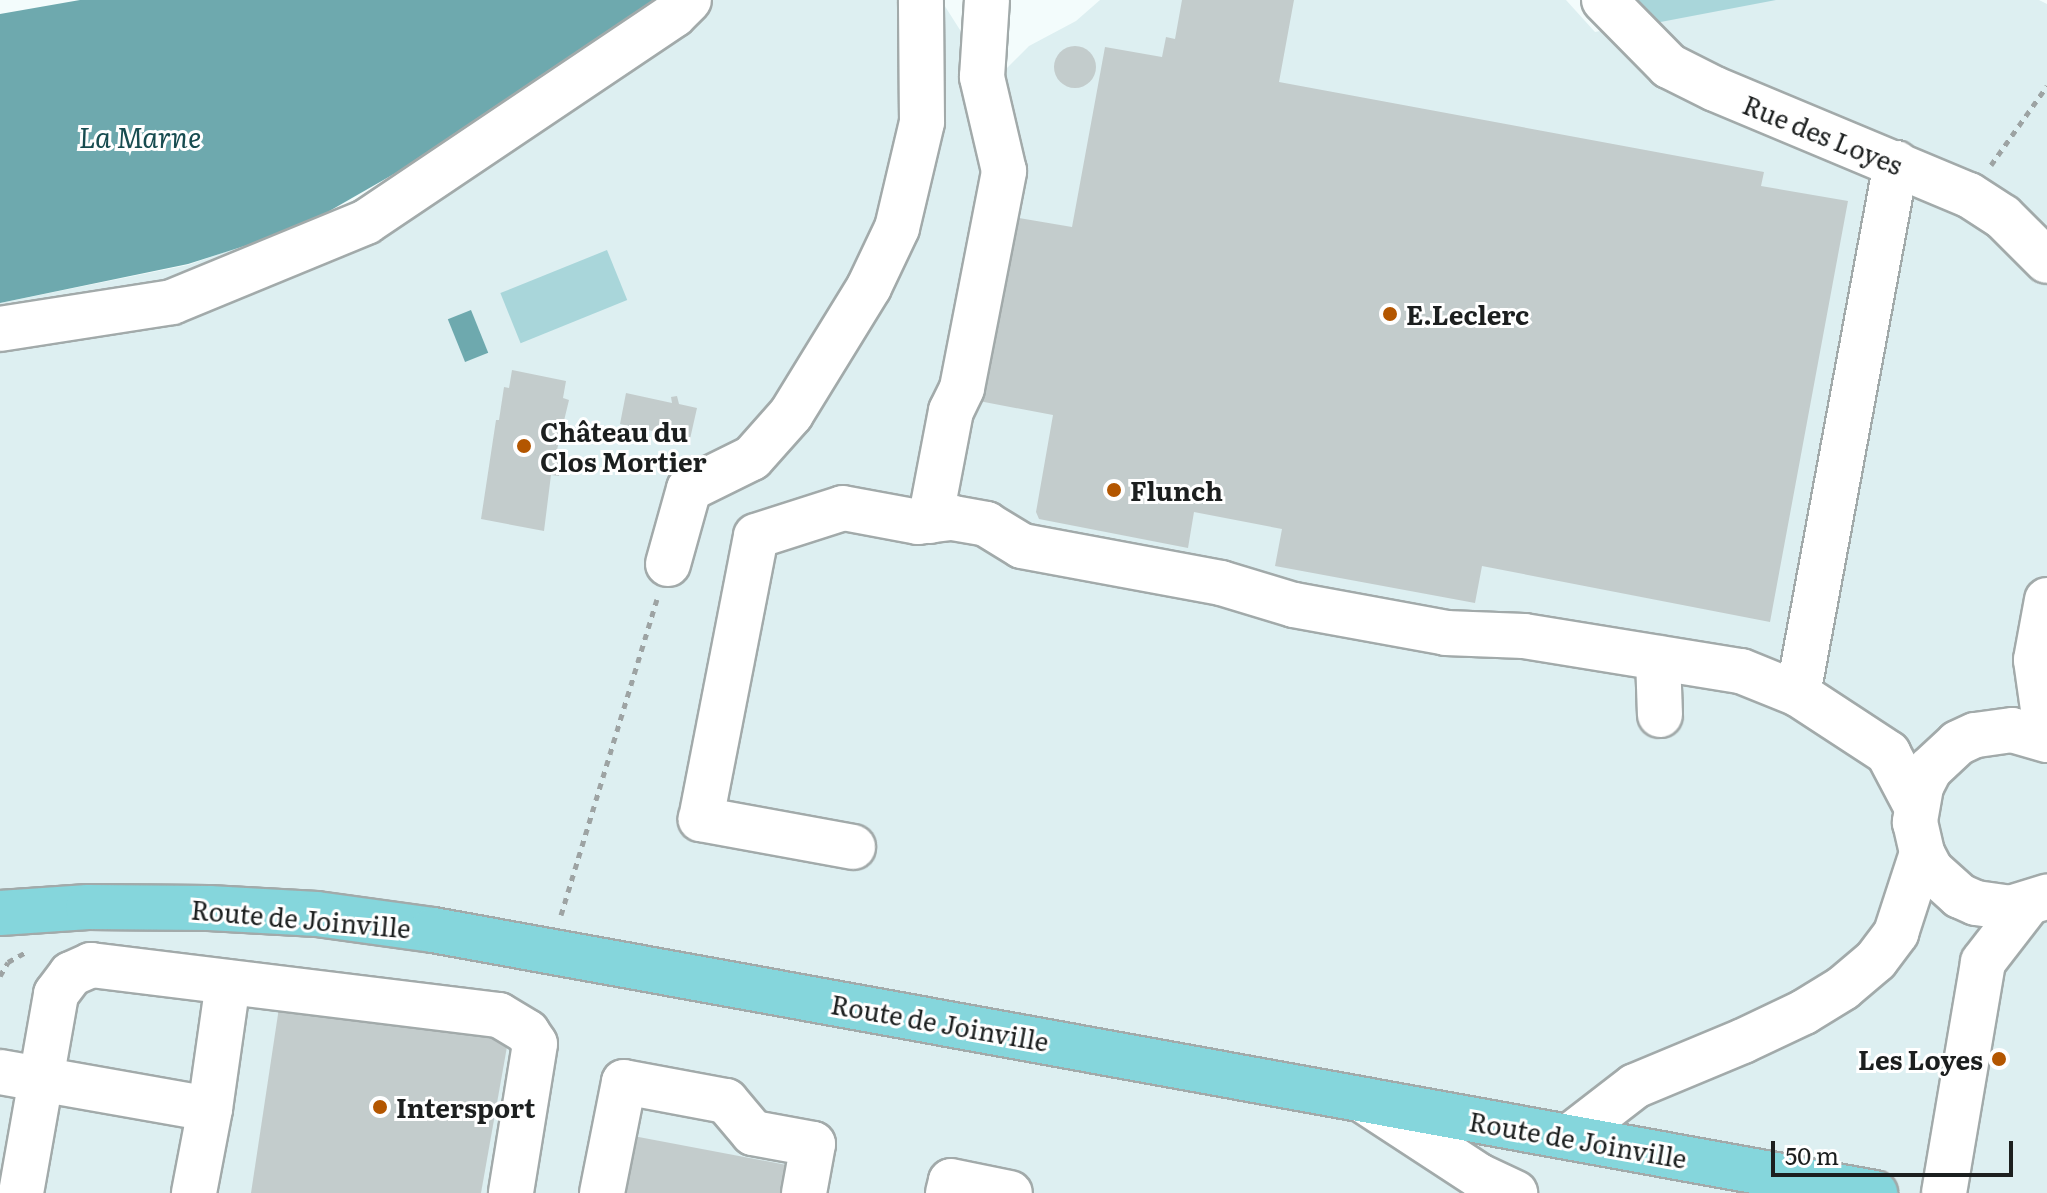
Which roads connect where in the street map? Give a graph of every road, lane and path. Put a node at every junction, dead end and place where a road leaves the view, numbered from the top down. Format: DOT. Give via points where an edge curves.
graph roads {
  1 [pos="689,0"];
  2 [pos="921,0"];
  3 [pos="987,0"];
  4 [pos="1604,0"];
  5 [pos="2047,86"];
  6 [pos="1896,163"];
  7 [pos="1969,195"];
  8 [pos="2047,261"];
  9 [pos="0,329"];
  10 [pos="930,521"];
  11 [pos="668,564"];
  12 [pos="2047,600"];
  13 [pos="1658,658"];
  14 [pos="2036,660"];
  15 [pos="1798,694"];
  16 [pos="1660,715"];
  17 [pos="1994,730"];
  18 [pos="2047,739"];
  19 [pos="1888,753"];
  20 [pos="1943,754"];
  21 [pos="1916,806"];
  22 [pos="853,847"];
  23 [pos="1922,853"];
  24 [pos="1960,896"];
  25 [pos="2037,901"];
  26 [pos="0,913"];
  27 [pos="40,944"];
  28 [pos="550,951"];
  29 [pos="8,962"];
  30 [pos="1983,962"];
  31 [pos="0,963"];
  32 [pos="0,976"];
  33 [pos="228,982"];
  34 [pos="20,1076"];
  35 [pos="1363,1100"];
  36 [pos="210,1109"];
  37 [pos="1569,1137"];
  38 [pos="1873,1192"];
  39 [pos="21,1193"];
  40 [pos="194,1193"];
  41 [pos="511,1193"];
  42 [pos="602,1193"];
  43 [pos="804,1193"];
  44 [pos="948,1193"];
  45 [pos="1010,1193"];
  46 [pos="1515,1193"];
  47 [pos="1944,1193"];
  1 -- 9 [label="street" via="366,222 172,302"];
  2 -- 11 [label="street" via="922,122 897,228 869,287 791,414 752,458 689,489"];
  3 -- 10 [label="street" via="982,77 1004,171"];
  4 -- 6 [label="street, Rue des Loyes" via="1669,66"];
  5 -- 7 [label="path"];
  6 -- 7 [label="street, Rue des Loyes"];
  6 -- 15 [label="street"];
  7 -- 8 [label="street, Rue des Loyes" via="2003,217"];
  10 -- 13 [label="street" via="953,518 986,524 1022,546 1221,583 1294,605 1446,633 1524,636"];
  10 -- 22 [label="street" via="843,508 756,536 701,819"];
  11 -- 28 [label="path"];
  12 -- 14 [label="street"];
  13 -- 15 [label="street" via="1741,671"];
  13 -- 16 [label="street"];
  14 -- 17 [label="street"];
  14 -- 18 [label="street"];
  15 -- 19 [label="street"];
  17 -- 18 [label="street"];
  17 -- 20 [label="street"];
  19 -- 20 [label="street"];
  19 -- 21 [label="street"];
  20 -- 21 [label="street" via="1921,787"];
  21 -- 23 [label="street"];
  23 -- 24 [label="street" via="1938,878"];
  23 -- 37 [label="street" via="1896,933 1876,960 1843,988 1743,1041 1635,1086"];
  24 -- 25 [label="street" via="1993,907"];
  24 -- 30 [label="street"];
  25 -- 30 [label="street"];
  26 -- 28 [label="main road, Route de Joinville" via="88,907 317,914"];
  27 -- 29 [label="path"];
  28 -- 35 [label="main road, Route de Joinville"];
  29 -- 31 [label="path"];
  29 -- 32 [label="path"];
  30 -- 47 [label="street"];
  33 -- 34 [label="street" via="91,965 71,974 56,994"];
  33 -- 36 [label="street"];
  33 -- 41 [label="street" via="499,1015 527,1032 535,1044"];
  34 -- 36 [label="street"];
  34 -- 39 [label="street"];
  35 -- 37 [label="main road, Route de Joinville"];
  35 -- 46 [label="street" via="1479,1176"];
  36 -- 40 [label="street"];
  37 -- 38 [label="main road, Route de Joinville"];
  42 -- 43 [label="street" via="624,1082 726,1101 753,1133 813,1144"];
  44 -- 45 [label="street" via="951,1181"];
}
